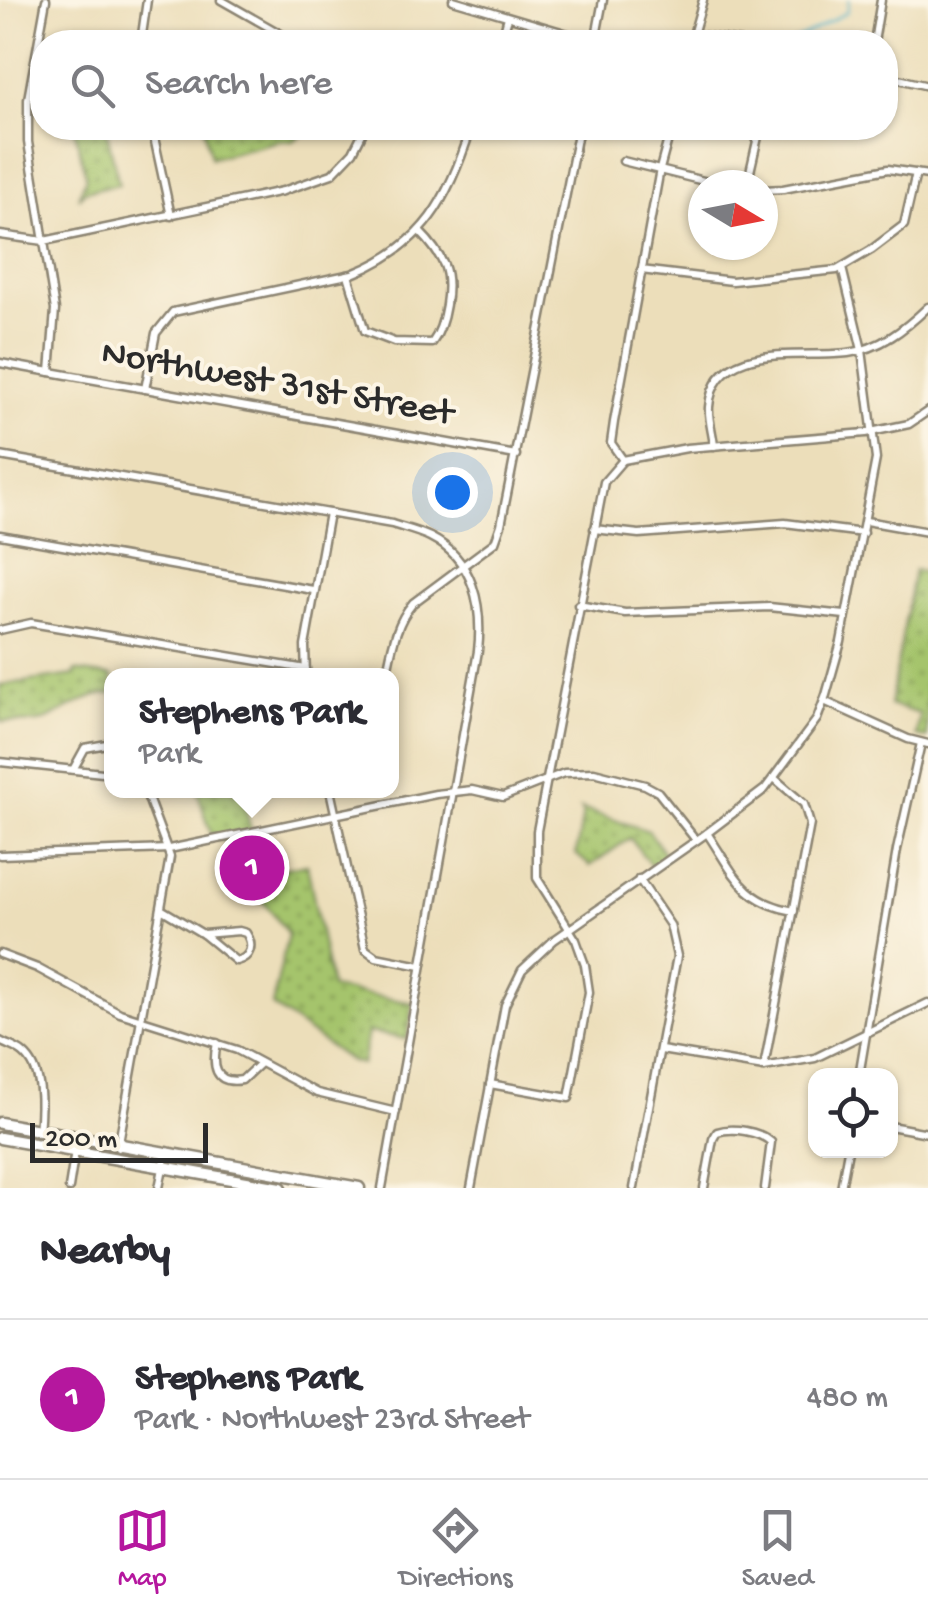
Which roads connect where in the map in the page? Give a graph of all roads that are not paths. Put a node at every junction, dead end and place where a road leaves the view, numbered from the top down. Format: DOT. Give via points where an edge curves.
graph roads {
  1 [pos="46,0"];
  2 [pos="146,0"];
  3 [pos="221,0"];
  4 [pos="453,0"];
  5 [pos="603,0"];
  6 [pos="703,0"];
  7 [pos="881,0"];
  8 [pos="508,17"];
  9 [pos="41,30"];
  10 [pos="142,30"];
  11 [pos="274,30"];
  12 [pos="504,30"];
  13 [pos="553,30"];
  14 [pos="597,30"];
  15 [pos="695,30"];
  16 [pos="876,30"];
  17 [pos="898,79"];
  18 [pos="928,86"];
  19 [pos="30,97"];
  20 [pos="155,140"];
  21 [pos="358,140"];
  22 [pos="467,140"];
  23 [pos="577,140"];
  24 [pos="667,140"];
  25 [pos="757,140"];
  26 [pos="624,161"];
  27 [pos="660,169"];
  28 [pos="750,170"];
  29 [pos="916,173"];
  30 [pos="928,174"];
  31 [pos="688,176"];
  32 [pos="778,189"];
  33 [pos="171,216"];
  34 [pos="420,232"];
  35 [pos="0,235"];
  36 [pos="44,241"];
  37 [pos="842,268"];
  38 [pos="641,270"];
  39 [pos="348,274"];
  40 [pos="928,307"];
  41 [pos="862,350"];
  42 [pos="0,363"];
  43 [pos="50,372"];
  44 [pos="145,390"];
  45 [pos="928,412"];
  46 [pos="874,432"];
  47 [pos="714,446"];
  48 [pos="0,456"];
  49 [pos="516,456"];
  50 [pos="624,460"];
  51 [pos="329,513"];
  52 [pos="866,521"];
  53 [pos="594,529"];
  54 [pos="928,532"];
  55 [pos="864,533"];
  56 [pos="0,535"];
  57 [pos="463,567"];
  58 [pos="313,590"];
  59 [pos="578,605"];
  60 [pos="845,615"];
  61 [pos="0,630"];
  62 [pos="284,668"];
  63 [pos="306,668"];
  64 [pos="388,668"];
  65 [pos="824,701"];
  66 [pos="104,744"];
  67 [pos="924,744"];
  68 [pos="0,762"];
  69 [pos="74,768"];
  70 [pos="104,773"];
  71 [pos="774,778"];
  72 [pos="546,779"];
  73 [pos="453,792"];
  74 [pos="148,798"];
  75 [pos="332,798"];
  76 [pos="335,814"];
  77 [pos="708,834"];
  78 [pos="696,840"];
  79 [pos="169,848"];
  80 [pos="0,856"];
  81 [pos="639,879"];
  82 [pos="161,909"];
  83 [pos="794,911"];
  84 [pos="569,929"];
  85 [pos="204,934"];
  86 [pos="0,954"];
  87 [pos="421,966"];
  88 [pos="928,1003"];
  89 [pos="142,1020"];
  90 [pos="864,1036"];
  91 [pos="0,1042"];
  92 [pos="217,1043"];
  93 [pos="661,1050"];
  94 [pos="260,1062"];
  95 [pos="764,1067"];
  96 [pos="860,1068"];
  97 [pos="490,1084"];
  98 [pos="396,1112"];
  99 [pos="0,1123"];
  100 [pos="898,1127"];
  101 [pos="39,1130"];
  102 [pos="928,1133"];
  103 [pos="0,1138"];
  104 [pos="37,1145"];
  105 [pos="118,1145"];
  106 [pos="75,1152"];
  107 [pos="166,1153"];
  108 [pos="847,1158"];
  109 [pos="116,1159"];
  110 [pos="163,1167"];
  111 [pos="252,1169"];
  112 [pos="249,1185"];
  113 [pos="69,1188"];
  114 [pos="159,1188"];
  115 [pos="281,1188"];
  116 [pos="359,1188"];
  117 [pos="382,1188"];
  118 [pos="472,1188"];
  119 [pos="634,1188"];
  120 [pos="704,1188"];
  121 [pos="764,1188"];
  122 [pos="841,1188"];
  1 -- 9 [label="street"];
  2 -- 10 [label="street"];
  3 -- 11 [label="street"];
  4 -- 8 [label="street"];
  5 -- 14 [label="street"];
  6 -- 15 [label="street"];
  7 -- 16 [label="street"];
  8 -- 12 [label="street"];
  8 -- 13 [label="street"];
  17 -- 18 [label="street"];
  19 -- 36 [label="street" via="28,142"];
  20 -- 33 [label="street"];
  21 -- 33 [label="street" via="332,174"];
  22 -- 34 [label="street" via="449,190"];
  23 -- 49 [label="street"];
  24 -- 27 [label="street"];
  25 -- 28 [label="street"];
  26 -- 27 [label="street"];
  27 -- 31 [label="street"];
  27 -- 38 [label="street"];
  29 -- 30 [label="street"];
  29 -- 32 [label="street" via="888,169"];
  29 -- 37 [label="street" via="904,225"];
  33 -- 36 [label="street"];
  34 -- 39 [label="street" via="377,264"];
  34 -- 39 [label="street" via="446,268 443,318 432,343 394,342 365,331"];
  35 -- 36 [label="street"];
  36 -- 43 [label="street" via="55,310"];
  37 -- 38 [label="street" via="732,280"];
  37 -- 41 [label="street"];
  38 -- 50 [label="street" via="611,443"];
  39 -- 44 [label="street" via="173,312 156,333"];
  40 -- 41 [label="street" via="908,328"];
  41 -- 46 [label="street"];
  41 -- 47 [label="street" via="752,358 732,368 712,391"];
  42 -- 43 [label="street, Northwest 31st Street"];
  43 -- 44 [label="street, Northwest 31st Street"];
  44 -- 49 [label="street, Northwest 31st Street"];
  45 -- 46 [label="street"];
  46 -- 47 [label="street"];
  46 -- 52 [label="street"];
  47 -- 50 [label="street"];
  48 -- 51 [label="street"];
  49 -- 57 [label="street" via="495,542"];
  50 -- 53 [label="street" via="604,482"];
  51 -- 57 [label="street" via="430,537"];
  51 -- 58 [label="street"];
  52 -- 54 [label="street"];
  52 -- 55 [label="street"];
  53 -- 55 [label="street" via="639,534 785,523"];
  53 -- 59 [label="street"];
  55 -- 60 [label="street"];
  56 -- 58 [label="street"];
  57 -- 64 [label="street" via="403,614"];
  57 -- 73 [label="street" via="473,582 480,632"];
  58 -- 63 [label="street"];
  59 -- 60 [label="street" via="624,613 768,607"];
  59 -- 72 [label="street"];
  60 -- 65 [label="street"];
  61 -- 62 [label="street" via="31,623"];
  65 -- 67 [label="street"];
  65 -- 71 [label="street"];
  66 -- 69 [label="street" via="84,748"];
  67 -- 90 [label="street" via="897,850"];
  68 -- 69 [label="street"];
  69 -- 70 [label="street"];
  71 -- 77 [label="street"];
  71 -- 83 [label="street" via="809,814"];
  72 -- 73 [label="street" via="503,797"];
  72 -- 78 [label="street" via="594,772 645,785"];
  72 -- 84 [label="street" via="537,878"];
  73 -- 76 [label="street"];
  73 -- 87 [label="street"];
  74 -- 79 [label="street"];
  75 -- 76 [label="street"];
  76 -- 79 [label="street"];
  76 -- 87 [label="street" via="365,950"];
  77 -- 78 [label="street"];
  77 -- 83 [label="street" via="746,890 770,907"];
  78 -- 81 [label="street"];
  79 -- 80 [label="street"];
  79 -- 82 [label="street"];
  81 -- 84 [label="street"];
  81 -- 93 [label="street" via="670,925 677,956"];
  82 -- 85 [label="street"];
  82 -- 89 [label="street"];
  83 -- 95 [label="street"];
  84 -- 97 [label="street" via="522,970 505,1005"];
  84 -- 97 [label="street" via="589,992 569,1098"];
  85 -- 85 [label="street" via="236,961 251,949 246,933"];
  86 -- 89 [label="street"];
  87 -- 98 [label="street"];
  88 -- 90 [label="street"];
  89 -- 92 [label="street"];
  89 -- 105 [label="street"];
  90 -- 95 [label="street" via="815,1058"];
  90 -- 96 [label="street"];
  91 -- 101 [label="street" via="22,1052 34,1069"];
  92 -- 94 [label="street"];
  92 -- 94 [label="street" via="214,1071 223,1079 242,1080"];
  93 -- 95 [label="street"];
  93 -- 119 [label="street"];
  94 -- 98 [label="street" via="317,1093"];
  97 -- 118 [label="street"];
  98 -- 117 [label="street"];
  99 -- 101 [label="main road"];
  100 -- 102 [label="street"];
  101 -- 104 [label="street"];
  101 -- 105 [label="main road"];
  103 -- 104 [label="main road"];
  104 -- 106 [label="main road"];
  105 -- 107 [label="main road"];
  105 -- 109 [label="street"];
  106 -- 109 [label="main road"];
  106 -- 113 [label="street"];
  107 -- 110 [label="street"];
  107 -- 111 [label="main road"];
  108 -- 122 [label="street"];
  109 -- 110 [label="main road"];
  110 -- 112 [label="main road"];
  110 -- 114 [label="street"];
  111 -- 112 [label="street"];
  111 -- 116 [label="main road"];
  112 -- 115 [label="main road"];
  120 -- 121 [label="street" via="716,1132 727,1129 771,1142"];
}
